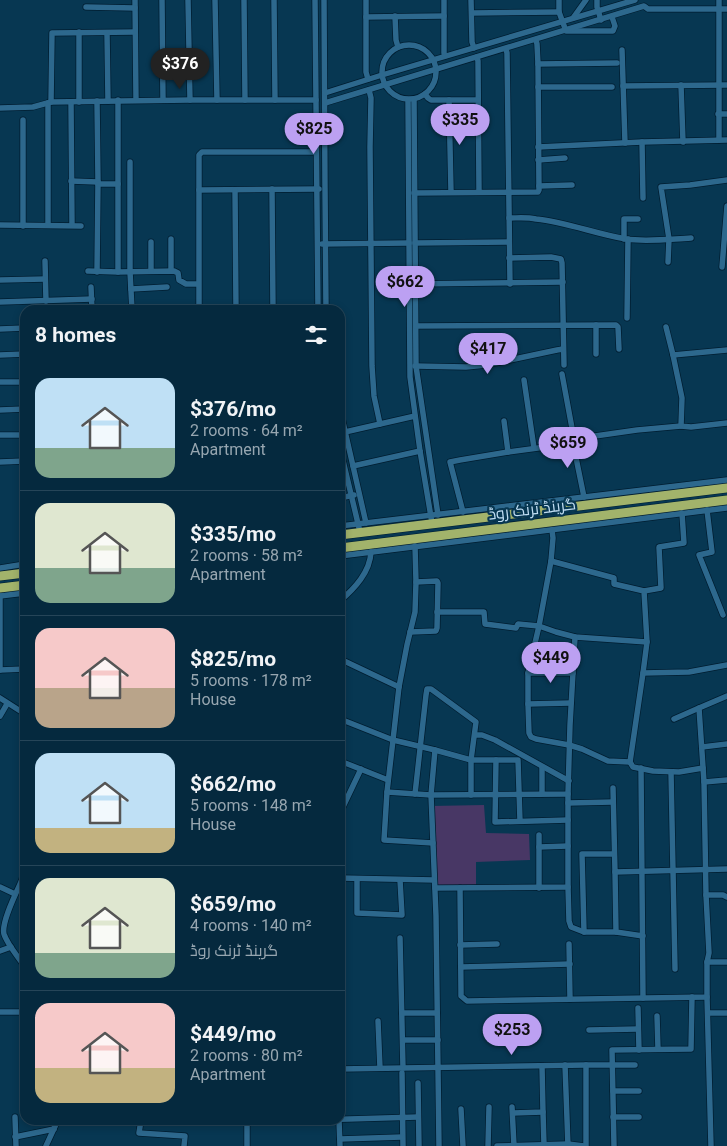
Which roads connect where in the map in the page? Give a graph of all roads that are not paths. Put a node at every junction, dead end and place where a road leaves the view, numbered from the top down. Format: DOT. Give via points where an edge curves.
graph roads {
  1 [pos="135,0"];
  2 [pos="162,0"];
  3 [pos="188,0"];
  4 [pos="216,0"];
  5 [pos="244,0"];
  6 [pos="274,0"];
  7 [pos="315,0"];
  8 [pos="324,0"];
  9 [pos="366,0"];
  10 [pos="444,0"];
  11 [pos="472,0"];
  12 [pos="559,0"];
  13 [pos="586,0"];
  14 [pos="597,0"];
  15 [pos="635,0"];
  16 [pos="718,0"];
  17 [pos="644,3"];
  18 [pos="86,7"];
  19 [pos="136,8"];
  20 [pos="719,9"];
  21 [pos="727,9"];
  22 [pos="598,10"];
  23 [pos="472,12"];
  24 [pos="559,12"];
  25 [pos="366,16"];
  26 [pos="395,16"];
  27 [pos="444,16"];
  28 [pos="612,16"];
  29 [pos="573,18"];
  30 [pos="601,20"];
  31 [pos="563,22"];
  32 [pos="566,31"];
  33 [pos="79,32"];
  34 [pos="135,32"];
  35 [pos="107,33"];
  36 [pos="536,40"];
  37 [pos="315,41"];
  38 [pos="324,41"];
  39 [pos="398,48"];
  40 [pos="474,48"];
  41 [pos="506,49"];
  42 [pos="622,50"];
  43 [pos="445,56"];
  44 [pos="476,57"];
  45 [pos="433,59"];
  46 [pos="617,63"];
  47 [pos="538,64"];
  48 [pos="436,70"];
  49 [pos="382,75"];
  50 [pos="368,79"];
  51 [pos="385,85"];
  52 [pos="718,85"];
  53 [pos="727,85"];
  54 [pos="612,86"];
  55 [pos="623,86"];
  56 [pos="681,86"];
  57 [pos="538,87"];
  58 [pos="369,90"];
  59 [pos="325,93"];
  60 [pos="425,94"];
  61 [pos="411,99"];
  62 [pos="118,100"];
  63 [pos="136,100"];
  64 [pos="164,100"];
  65 [pos="190,100"];
  66 [pos="217,100"];
  67 [pos="245,100"];
  68 [pos="275,100"];
  69 [pos="316,100"];
  70 [pos="449,100"];
  71 [pos="478,100"];
  72 [pos="108,101"];
  73 [pos="49,102"];
  74 [pos="71,102"];
  75 [pos="79,102"];
  76 [pos="97,102"];
  77 [pos="325,103"];
  78 [pos="0,108"];
  79 [pos="718,114"];
  80 [pos="727,114"];
  81 [pos="23,120"];
  82 [pos="719,140"];
  83 [pos="727,140"];
  84 [pos="642,142"];
  85 [pos="683,142"];
  86 [pos="625,143"];
  87 [pos="538,146"];
  88 [pos="316,152"];
  89 [pos="566,158"];
  90 [pos="538,160"];
  91 [pos="130,162"];
  92 [pos="411,162"];
  93 [pos="727,180"];
  94 [pos="72,182"];
  95 [pos="98,183"];
  96 [pos="118,184"];
  97 [pos="572,185"];
  98 [pos="538,186"];
  99 [pos="317,188"];
  100 [pos="325,188"];
  101 [pos="272,189"];
  102 [pos="199,190"];
  103 [pos="235,190"];
  104 [pos="451,192"];
  105 [pos="479,192"];
  106 [pos="509,192"];
  107 [pos="414,193"];
  108 [pos="643,198"];
  109 [pos="727,206"];
  110 [pos="509,218"];
  111 [pos="412,219"];
  112 [pos="638,219"];
  113 [pos="0,225"];
  114 [pos="48,225"];
  115 [pos="72,225"];
  116 [pos="23,226"];
  117 [pos="81,226"];
  118 [pos="691,238"];
  119 [pos="171,239"];
  120 [pos="626,239"];
  121 [pos="669,239"];
  122 [pos="151,242"];
  123 [pos="509,242"];
  124 [pos="371,243"];
  125 [pos="412,243"];
  126 [pos="317,244"];
  127 [pos="326,244"];
  128 [pos="509,258"];
  129 [pos="45,261"];
  130 [pos="668,262"];
  131 [pos="722,267"];
  132 [pos="88,271"];
  133 [pos="151,271"];
  134 [pos="171,271"];
  135 [pos="97,272"];
  136 [pos="118,272"];
  137 [pos="130,272"];
  138 [pos="45,279"];
  139 [pos="0,280"];
  140 [pos="563,282"];
  141 [pos="198,284"];
  142 [pos="412,284"];
  143 [pos="510,284"];
  144 [pos="91,287"];
  145 [pos="167,288"];
  146 [pos="131,289"];
  147 [pos="92,299"];
  148 [pos="46,301"];
  149 [pos="0,302"];
  150 [pos="92,305"];
  151 [pos="132,305"];
  152 [pos="199,305"];
  153 [pos="236,305"];
  154 [pos="273,305"];
  155 [pos="318,305"];
  156 [pos="326,305"];
  157 [pos="627,318"];
  158 [pos="563,325"];
  159 [pos="596,325"];
  160 [pos="416,326"];
  161 [pos="666,327"];
  162 [pos="20,328"];
  163 [pos="0,329"];
  164 [pos="563,350"];
  165 [pos="619,350"];
  166 [pos="727,350"];
  167 [pos="20,354"];
  168 [pos="596,354"];
  169 [pos="0,355"];
  170 [pos="672,356"];
  171 [pos="564,365"];
  172 [pos="413,366"];
  173 [pos="562,374"];
  174 [pos="524,380"];
  175 [pos="0,382"];
  176 [pos="20,382"];
  177 [pos="20,409"];
  178 [pos="0,410"];
  179 [pos="415,416"];
  180 [pos="504,420"];
  181 [pos="727,423"];
  182 [pos="380,424"];
  183 [pos="681,426"];
  184 [pos="345,432"];
  185 [pos="20,434"];
  186 [pos="0,435"];
  187 [pos="574,439"];
  188 [pos="348,446"];
  189 [pos="345,447"];
  190 [pos="534,448"];
  191 [pos="420,451"];
  192 [pos="508,452"];
  193 [pos="20,461"];
  194 [pos="0,462"];
  195 [pos="353,466"];
  196 [pos="345,470"];
  197 [pos="727,480"];
  198 [pos="727,488"];
  199 [pos="676,491"];
  200 [pos="359,494"];
  201 [pos="351,496"];
  202 [pos="345,497"];
  203 [pos="584,497"];
  204 [pos="727,500"];
  205 [pos="727,508"];
  206 [pos="706,510"];
  207 [pos="675,511"];
  208 [pos="463,512"];
  209 [pos="438,514"];
  210 [pos="431,519"];
  211 [pos="366,523"];
  212 [pos="345,527"];
  213 [pos="359,528"];
  214 [pos="552,530"];
  215 [pos="345,532"];
  216 [pos="415,546"];
  217 [pos="345,547"];
  218 [pos="370,552"];
  219 [pos="345,555"];
  220 [pos="551,561"];
  221 [pos="20,565"];
  222 [pos="0,568"];
  223 [pos="20,574"];
  224 [pos="0,576"];
  225 [pos="416,582"];
  226 [pos="0,588"];
  227 [pos="20,588"];
  228 [pos="15,590"];
  229 [pos="644,591"];
  230 [pos="20,592"];
  231 [pos="0,596"];
  232 [pos="345,597"];
  233 [pos="437,612"];
  234 [pos="723,615"];
  235 [pos="539,626"];
  236 [pos="410,632"];
  237 [pos="575,637"];
  238 [pos="647,642"];
  239 [pos="345,661"];
  240 [pos="727,665"];
  241 [pos="20,669"];
  242 [pos="0,670"];
  243 [pos="528,673"];
  244 [pos="573,673"];
  245 [pos="643,673"];
  246 [pos="399,687"];
  247 [pos="727,696"];
  248 [pos="0,698"];
  249 [pos="7,704"];
  250 [pos="528,704"];
  251 [pos="571,704"];
  252 [pos="699,708"];
  253 [pos="20,711"];
  254 [pos="0,716"];
  255 [pos="674,719"];
  256 [pos="345,721"];
  257 [pos="474,735"];
  258 [pos="393,740"];
  259 [pos="727,744"];
  260 [pos="569,745"];
  261 [pos="420,746"];
  262 [pos="702,747"];
  263 [pos="435,750"];
  264 [pos="471,760"];
  265 [pos="496,760"];
  266 [pos="630,762"];
  267 [pos="345,763"];
  268 [pos="542,767"];
  269 [pos="641,768"];
  270 [pos="703,768"];
  271 [pos="361,769"];
  272 [pos="671,772"];
  273 [pos="388,780"];
  274 [pos="727,780"];
  275 [pos="569,781"];
  276 [pos="704,782"];
  277 [pos="613,788"];
  278 [pos="387,792"];
  279 [pos="415,794"];
  280 [pos="495,794"];
  281 [pos="519,794"];
  282 [pos="542,794"];
  283 [pos="568,794"];
  284 [pos="431,795"];
  285 [pos="471,795"];
  286 [pos="614,802"];
  287 [pos="345,803"];
  288 [pos="568,803"];
  289 [pos="568,820"];
  290 [pos="520,821"];
  291 [pos="539,835"];
  292 [pos="433,843"];
  293 [pos="568,846"];
  294 [pos="539,847"];
  295 [pos="614,854"];
  296 [pos="727,869"];
  297 [pos="673,870"];
  298 [pos="705,870"];
  299 [pos="642,871"];
  300 [pos="615,872"];
  301 [pos="345,878"];
  302 [pos="357,879"];
  303 [pos="400,880"];
  304 [pos="434,880"];
  305 [pos="20,884"];
  306 [pos="0,887"];
  307 [pos="568,887"];
  308 [pos="435,888"];
  309 [pos="460,888"];
  310 [pos="539,888"];
  311 [pos="15,894"];
  312 [pos="706,895"];
  313 [pos="727,896"];
  314 [pos="584,932"];
  315 [pos="616,932"];
  316 [pos="643,936"];
  317 [pos="400,938"];
  318 [pos="497,944"];
  319 [pos="569,944"];
  320 [pos="460,945"];
  321 [pos="11,947"];
  322 [pos="0,951"];
  323 [pos="20,960"];
  324 [pos="707,962"];
  325 [pos="727,962"];
  326 [pos="570,964"];
  327 [pos="460,967"];
  328 [pos="674,969"];
  329 [pos="692,997"];
  330 [pos="707,997"];
  331 [pos="643,998"];
  332 [pos="570,999"];
  333 [pos="638,1008"];
  334 [pos="0,1012"];
  335 [pos="20,1012"];
  336 [pos="402,1013"];
  337 [pos="437,1013"];
  338 [pos="708,1013"];
  339 [pos="727,1013"];
  340 [pos="658,1016"];
  341 [pos="378,1021"];
  342 [pos="638,1029"];
  343 [pos="589,1030"];
  344 [pos="403,1040"];
  345 [pos="438,1040"];
  346 [pos="658,1049"];
  347 [pos="639,1050"];
  348 [pos="612,1064"];
  349 [pos="635,1064"];
  350 [pos="565,1065"];
  351 [pos="586,1065"];
  352 [pos="542,1066"];
  353 [pos="380,1068"];
  354 [pos="438,1068"];
  355 [pos="345,1069"];
  356 [pos="403,1070"];
  357 [pos="418,1084"];
  358 [pos="613,1091"];
  359 [pos="639,1091"];
  360 [pos="489,1107"];
  361 [pos="461,1109"];
  362 [pos="543,1112"];
  363 [pos="15,1117"];
  364 [pos="418,1117"];
  365 [pos="639,1117"];
  366 [pos="402,1118"];
  367 [pos="613,1118"];
  368 [pos="345,1120"];
  369 [pos="56,1125"];
  370 [pos="140,1125"];
  371 [pos="246,1125"];
  372 [pos="339,1125"];
  373 [pos="54,1129"];
  374 [pos="15,1137"];
  375 [pos="402,1137"];
  376 [pos="340,1139"];
  377 [pos="542,1145"];
  378 [pos="568,1145"];
  379 [pos="16,1146"];
  380 [pos="46,1146"];
  381 [pos="184,1146"];
  382 [pos="247,1146"];
  383 [pos="340,1146"];
  384 [pos="403,1146"];
  385 [pos="418,1146"];
  386 [pos="439,1146"];
  387 [pos="463,1146"];
  388 [pos="488,1146"];
  389 [pos="497,1146"];
  390 [pos="514,1146"];
  391 [pos="585,1146"];
  392 [pos="614,1146"];
  393 [pos="711,1146"];
  1 -- 19 [label="street"];
  2 -- 64 [label="street"];
  3 -- 65 [label="street"];
  4 -- 66 [label="street"];
  5 -- 67 [label="street"];
  6 -- 68 [label="street"];
  7 -- 37 [label="street"];
  8 -- 38 [label="street"];
  9 -- 25 [label="street"];
  10 -- 27 [label="street"];
  11 -- 23 [label="street"];
  12 -- 24 [label="street"];
  13 -- 29 [label="street"];
  14 -- 22 [label="street"];
  15 -- 22 [label="street"];
  16 -- 20 [label="street"];
  17 -- 20 [label="street" via="648,9"];
  17 -- 28 [label="street"];
  18 -- 19 [label="street"];
  19 -- 34 [label="street"];
  20 -- 21 [label="street"];
  20 -- 52 [label="street"];
  22 -- 29 [label="street"];
  22 -- 30 [label="street"];
  23 -- 24 [label="street"];
  23 -- 40 [label="street"];
  24 -- 31 [label="street"];
  25 -- 26 [label="street"];
  25 -- 50 [label="street"];
  26 -- 27 [label="street"];
  26 -- 39 [label="street"];
  27 -- 43 [label="street"];
  28 -- 30 [label="street"];
  28 -- 32 [label="street" via="613,32"];
  29 -- 31 [label="street"];
  30 -- 32 [label="street"];
  31 -- 32 [label="street"];
  31 -- 40 [label="street"];
  32 -- 36 [label="street"];
  33 -- 35 [label="street"];
  33 -- 73 [label="street" via="52,32"];
  33 -- 75 [label="street"];
  34 -- 35 [label="street"];
  34 -- 63 [label="street"];
  35 -- 72 [label="street"];
  36 -- 41 [label="street"];
  36 -- 47 [label="street"];
  37 -- 38 [label="street"];
  37 -- 69 [label="street"];
  38 -- 59 [label="street"];
  39 -- 45 [label="street" via="416,46"];
  39 -- 49 [label="street" via="386,59"];
  40 -- 43 [label="street"];
  41 -- 44 [label="street"];
  41 -- 106 [label="street"];
  42 -- 55 [label="street"];
  43 -- 45 [label="street"];
  44 -- 48 [label="street"];
  44 -- 71 [label="street"];
  45 -- 48 [label="street"];
  45 -- 49 [label="street"];
  46 -- 47 [label="street"];
  47 -- 57 [label="street"];
  48 -- 51 [label="street"];
  48 -- 60 [label="street" via="434,83"];
  49 -- 50 [label="street"];
  49 -- 51 [label="street"];
  50 -- 59 [label="street"];
  51 -- 58 [label="street"];
  51 -- 61 [label="street" via="400,98"];
  52 -- 53 [label="street"];
  52 -- 56 [label="street"];
  52 -- 79 [label="street"];
  54 -- 57 [label="street"];
  55 -- 56 [label="street"];
  55 -- 86 [label="street"];
  56 -- 85 [label="street"];
  57 -- 87 [label="street"];
  58 -- 77 [label="street"];
  58 -- 124 [label="street"];
  59 -- 77 [label="street"];
  60 -- 61 [label="street"];
  60 -- 70 [label="street" via="430,100"];
  61 -- 92 [label="street"];
  62 -- 63 [label="street"];
  62 -- 72 [label="street"];
  62 -- 96 [label="street"];
  63 -- 64 [label="street"];
  64 -- 65 [label="street"];
  65 -- 66 [label="street"];
  66 -- 67 [label="street"];
  67 -- 68 [label="street"];
  68 -- 69 [label="street"];
  69 -- 88 [label="street"];
  70 -- 71 [label="street"];
  70 -- 104 [label="street"];
  71 -- 105 [label="street"];
  72 -- 76 [label="street"];
  73 -- 74 [label="street"];
  73 -- 78 [label="street" via="33,107"];
  73 -- 114 [label="street"];
  74 -- 75 [label="street"];
  74 -- 94 [label="street"];
  75 -- 76 [label="street"];
  76 -- 95 [label="street"];
  77 -- 100 [label="street"];
  79 -- 80 [label="street"];
  79 -- 82 [label="street"];
  81 -- 116 [label="street"];
  82 -- 83 [label="street"];
  82 -- 85 [label="street"];
  84 -- 85 [label="street"];
  84 -- 86 [label="street"];
  84 -- 108 [label="street"];
  86 -- 87 [label="street"];
  87 -- 90 [label="street"];
  88 -- 99 [label="street"];
  88 -- 102 [label="street" via="200,153"];
  89 -- 90 [label="street"];
  90 -- 98 [label="street"];
  91 -- 137 [label="street"];
  92 -- 107 [label="street"];
  92 -- 111 [label="street"];
  93 -- 121 [label="street" via="661,187"];
  94 -- 95 [label="street"];
  94 -- 115 [label="street"];
  95 -- 96 [label="street"];
  95 -- 135 [label="street"];
  96 -- 136 [label="street"];
  97 -- 98 [label="street"];
  98 -- 106 [label="street" via="535,192"];
  99 -- 100 [label="street"];
  99 -- 101 [label="street"];
  99 -- 126 [label="street"];
  100 -- 127 [label="street"];
  101 -- 103 [label="street"];
  101 -- 154 [label="street"];
  102 -- 103 [label="street"];
  102 -- 141 [label="street"];
  103 -- 153 [label="street"];
  104 -- 105 [label="street"];
  104 -- 107 [label="street"];
  105 -- 106 [label="street"];
  106 -- 110 [label="street"];
  107 -- 111 [label="street"];
  109 -- 131 [label="street"];
  110 -- 120 [label="street" via="548,220"];
  110 -- 123 [label="street"];
  111 -- 125 [label="street"];
  112 -- 120 [label="street" via="624,219"];
  113 -- 116 [label="street"];
  114 -- 115 [label="street"];
  114 -- 116 [label="street"];
  115 -- 117 [label="street"];
  118 -- 121 [label="street"];
  119 -- 134 [label="street"];
  120 -- 121 [label="street"];
  120 -- 157 [label="street"];
  121 -- 130 [label="street"];
  122 -- 133 [label="street"];
  123 -- 125 [label="street"];
  123 -- 128 [label="street"];
  124 -- 125 [label="street"];
  124 -- 127 [label="street"];
  124 -- 182 [label="street" via="372,373"];
  125 -- 142 [label="street"];
  126 -- 127 [label="street"];
  126 -- 155 [label="street"];
  127 -- 156 [label="street"];
  128 -- 140 [label="street" via="561,259"];
  128 -- 143 [label="street"];
  129 -- 138 [label="street"];
  132 -- 135 [label="street"];
  133 -- 134 [label="street"];
  133 -- 137 [label="street"];
  134 -- 141 [label="street" via="178,273 183,283"];
  135 -- 136 [label="street"];
  136 -- 137 [label="street"];
  137 -- 146 [label="street"];
  138 -- 139 [label="street"];
  138 -- 148 [label="street"];
  140 -- 143 [label="street"];
  140 -- 158 [label="street"];
  141 -- 152 [label="street"];
  142 -- 143 [label="street"];
  142 -- 160 [label="street"];
  142 -- 172 [label="street"];
  144 -- 147 [label="street"];
  145 -- 146 [label="street"];
  146 -- 151 [label="street"];
  147 -- 148 [label="street"];
  147 -- 150 [label="street"];
  148 -- 149 [label="street"];
  158 -- 159 [label="street"];
  158 -- 160 [label="street"];
  158 -- 164 [label="street"];
  159 -- 165 [label="street" via="618,325"];
  159 -- 168 [label="street"];
  160 -- 172 [label="street"];
  161 -- 170 [label="street"];
  162 -- 163 [label="street"];
  164 -- 171 [label="street"];
  164 -- 172 [label="street" via="486,365"];
  166 -- 170 [label="street"];
  167 -- 169 [label="street"];
  170 -- 183 [label="street" via="682,398"];
  172 -- 179 [label="street"];
  172 -- 209 [label="street"];
  173 -- 187 [label="street"];
  174 -- 190 [label="street"];
  175 -- 176 [label="street"];
  177 -- 178 [label="street"];
  179 -- 182 [label="street"];
  179 -- 191 [label="street"];
  180 -- 192 [label="street"];
  181 -- 183 [label="street"];
  182 -- 184 [label="street"];
  183 -- 187 [label="street"];
  184 -- 188 [label="street"];
  185 -- 186 [label="street"];
  187 -- 190 [label="street" via="568,444"];
  187 -- 203 [label="street"];
  188 -- 189 [label="street"];
  188 -- 195 [label="street"];
  190 -- 192 [label="street"];
  191 -- 195 [label="street"];
  191 -- 210 [label="street"];
  192 -- 208 [label="street" via="450,462"];
  193 -- 194 [label="street"];
  195 -- 200 [label="street"];
  196 -- 201 [label="street"];
  197 -- 199 [label="street"];
  198 -- 199 [label="highway, گرینڈ ٹرنک روڈ"];
  199 -- 203 [label="street"];
  199 -- 207 [label="highway"];
  199 -- 210 [label="highway, گرینڈ ٹرنک روڈ"];
  200 -- 201 [label="street"];
  200 -- 211 [label="street"];
  201 -- 202 [label="street"];
  201 -- 213 [label="street"];
  203 -- 208 [label="street"];
  204 -- 207 [label="highway, گرینڈ ٹرنک روڈ"];
  205 -- 206 [label="street"];
  206 -- 207 [label="street"];
  206 -- 234 [label="street" via="712,552 699,555"];
  207 -- 214 [label="street"];
  207 -- 217 [label="highway, گرینڈ ٹرنک روڈ"];
  207 -- 229 [label="street" via="684,543 659,547 661,588"];
  208 -- 209 [label="street"];
  209 -- 210 [label="street"];
  210 -- 211 [label="street"];
  210 -- 213 [label="highway, گرینڈ ٹرنک روڈ"];
  211 -- 213 [label="street"];
  212 -- 213 [label="street"];
  213 -- 215 [label="highway, گرینڈ ٹرنک روڈ"];
  214 -- 216 [label="street"];
  214 -- 220 [label="street"];
  216 -- 218 [label="street"];
  216 -- 225 [label="street"];
  218 -- 219 [label="street"];
  218 -- 232 [label="street" via="362,579"];
  220 -- 229 [label="street" via="614,578 614,584"];
  220 -- 235 [label="street"];
  221 -- 222 [label="street"];
  223 -- 224 [label="highway"];
  225 -- 233 [label="street" via="437,581"];
  225 -- 236 [label="street" via="415,612"];
  226 -- 228 [label="highway"];
  227 -- 228 [label="highway"];
  228 -- 230 [label="street"];
  228 -- 231 [label="street"];
  229 -- 238 [label="street"];
  231 -- 242 [label="street"];
  233 -- 235 [label="street" via="484,612 485,624 516,628 518,624"];
  233 -- 236 [label="street" via="436,631"];
  235 -- 237 [label="street"];
  235 -- 243 [label="street"];
  236 -- 246 [label="street"];
  237 -- 238 [label="street"];
  237 -- 244 [label="street"];
  238 -- 245 [label="street"];
  239 -- 246 [label="street"];
  240 -- 245 [label="street" via="689,672"];
  241 -- 242 [label="street"];
  243 -- 244 [label="street"];
  243 -- 250 [label="street"];
  244 -- 251 [label="street"];
  245 -- 266 [label="street"];
  246 -- 258 [label="street"];
  247 -- 252 [label="street"];
  248 -- 249 [label="street"];
  249 -- 253 [label="street"];
  249 -- 254 [label="street"];
  250 -- 251 [label="street"];
  250 -- 260 [label="street" via="531,737"];
  251 -- 260 [label="street"];
  252 -- 255 [label="street"];
  252 -- 262 [label="street"];
  256 -- 258 [label="street"];
  257 -- 261 [label="street" via="476,722 427,689"];
  257 -- 264 [label="street"];
  257 -- 268 [label="street" via="495,740"];
  258 -- 261 [label="street"];
  258 -- 273 [label="street"];
  259 -- 262 [label="street"];
  260 -- 266 [label="street" via="608,761"];
  260 -- 275 [label="street"];
  261 -- 263 [label="street"];
  261 -- 279 [label="street"];
  262 -- 270 [label="street"];
  263 -- 264 [label="street"];
  263 -- 284 [label="street"];
  264 -- 265 [label="street"];
  264 -- 285 [label="street"];
  265 -- 280 [label="street"];
  265 -- 281 [label="street" via="518,760"];
  266 -- 269 [label="street" via="633,767"];
  267 -- 271 [label="street"];
  268 -- 275 [label="street"];
  268 -- 282 [label="street"];
  269 -- 272 [label="street"];
  269 -- 299 [label="street"];
  270 -- 272 [label="street"];
  270 -- 276 [label="street"];
  271 -- 273 [label="street"];
  271 -- 287 [label="street"];
  272 -- 297 [label="street"];
  273 -- 278 [label="street"];
  274 -- 276 [label="street"];
  275 -- 283 [label="street"];
  276 -- 298 [label="street"];
  277 -- 286 [label="street"];
  278 -- 279 [label="street"];
  278 -- 292 [label="street" via="384,840"];
  279 -- 284 [label="street"];
  280 -- 281 [label="street"];
  280 -- 285 [label="street"];
  280 -- 290 [label="street" via="495,822"];
  281 -- 282 [label="street"];
  281 -- 290 [label="street"];
  282 -- 283 [label="street"];
  283 -- 288 [label="street"];
  284 -- 285 [label="street"];
  284 -- 292 [label="street"];
  286 -- 288 [label="street"];
  286 -- 295 [label="street"];
  288 -- 289 [label="street"];
  289 -- 290 [label="street"];
  289 -- 293 [label="street"];
  291 -- 294 [label="street"];
  292 -- 304 [label="street"];
  293 -- 294 [label="street"];
  293 -- 307 [label="street"];
  294 -- 310 [label="street"];
  295 -- 300 [label="street"];
  295 -- 314 [label="street" via="582,854"];
  296 -- 298 [label="street"];
  297 -- 298 [label="street"];
  297 -- 299 [label="street"];
  297 -- 328 [label="street"];
  298 -- 312 [label="street"];
  299 -- 300 [label="street"];
  299 -- 316 [label="street"];
  300 -- 315 [label="street"];
  301 -- 302 [label="street"];
  302 -- 303 [label="street"];
  302 -- 303 [label="street" via="357,913 402,915"];
  303 -- 304 [label="street"];
  304 -- 308 [label="street"];
  305 -- 311 [label="street"];
  306 -- 311 [label="street"];
  307 -- 310 [label="street"];
  307 -- 314 [label="street" via="571,927"];
  308 -- 309 [label="street"];
  308 -- 337 [label="street"];
  309 -- 310 [label="street"];
  309 -- 320 [label="street"];
  311 -- 321 [label="street" via="3,931"];
  312 -- 313 [label="street"];
  312 -- 324 [label="street"];
  314 -- 315 [label="street"];
  315 -- 316 [label="street"];
  316 -- 331 [label="street"];
  317 -- 336 [label="street"];
  318 -- 320 [label="street"];
  319 -- 326 [label="street"];
  320 -- 327 [label="street"];
  321 -- 322 [label="street"];
  321 -- 323 [label="street"];
  324 -- 325 [label="street"];
  324 -- 330 [label="street"];
  326 -- 327 [label="street"];
  326 -- 332 [label="street"];
  327 -- 332 [label="street" via="461,996 467,1001"];
  329 -- 330 [label="street"];
  329 -- 331 [label="street"];
  329 -- 346 [label="street" via="691,1049"];
  330 -- 338 [label="street"];
  331 -- 332 [label="street"];
  333 -- 342 [label="street"];
  334 -- 335 [label="street"];
  336 -- 337 [label="street"];
  336 -- 344 [label="street"];
  337 -- 345 [label="street"];
  338 -- 339 [label="street"];
  338 -- 393 [label="street"];
  340 -- 346 [label="street"];
  341 -- 353 [label="street"];
  342 -- 343 [label="street"];
  342 -- 347 [label="street"];
  344 -- 345 [label="street"];
  344 -- 356 [label="street"];
  345 -- 354 [label="street"];
  346 -- 347 [label="street"];
  347 -- 348 [label="street" via="612,1050"];
  348 -- 349 [label="street"];
  348 -- 351 [label="street"];
  348 -- 358 [label="street"];
  350 -- 351 [label="street"];
  350 -- 352 [label="street"];
  350 -- 378 [label="street"];
  351 -- 391 [label="street"];
  352 -- 354 [label="street"];
  352 -- 362 [label="street"];
  353 -- 355 [label="street"];
  353 -- 356 [label="street"];
  354 -- 356 [label="street"];
  354 -- 386 [label="street"];
  356 -- 366 [label="street"];
  357 -- 364 [label="street"];
  358 -- 359 [label="street"];
  358 -- 367 [label="street"];
  360 -- 388 [label="street"];
  361 -- 387 [label="street"];
  362 -- 377 [label="street"];
  362 -- 390 [label="street" via="513,1110"];
  363 -- 374 [label="street"];
  364 -- 366 [label="street"];
  364 -- 385 [label="street"];
  365 -- 367 [label="street"];
  366 -- 368 [label="street"];
  366 -- 375 [label="street"];
  367 -- 392 [label="street"];
  369 -- 373 [label="street"];
  370 -- 381 [label="street" via="139,1133 184,1136"];
  371 -- 382 [label="street"];
  372 -- 376 [label="street"];
  373 -- 374 [label="street"];
  373 -- 380 [label="street"];
  374 -- 379 [label="street"];
  375 -- 376 [label="street"];
  375 -- 384 [label="street"];
  376 -- 383 [label="street"];
  377 -- 378 [label="street"];
  377 -- 390 [label="street"];
  378 -- 391 [label="street"];
  389 -- 390 [label="street"];
}
